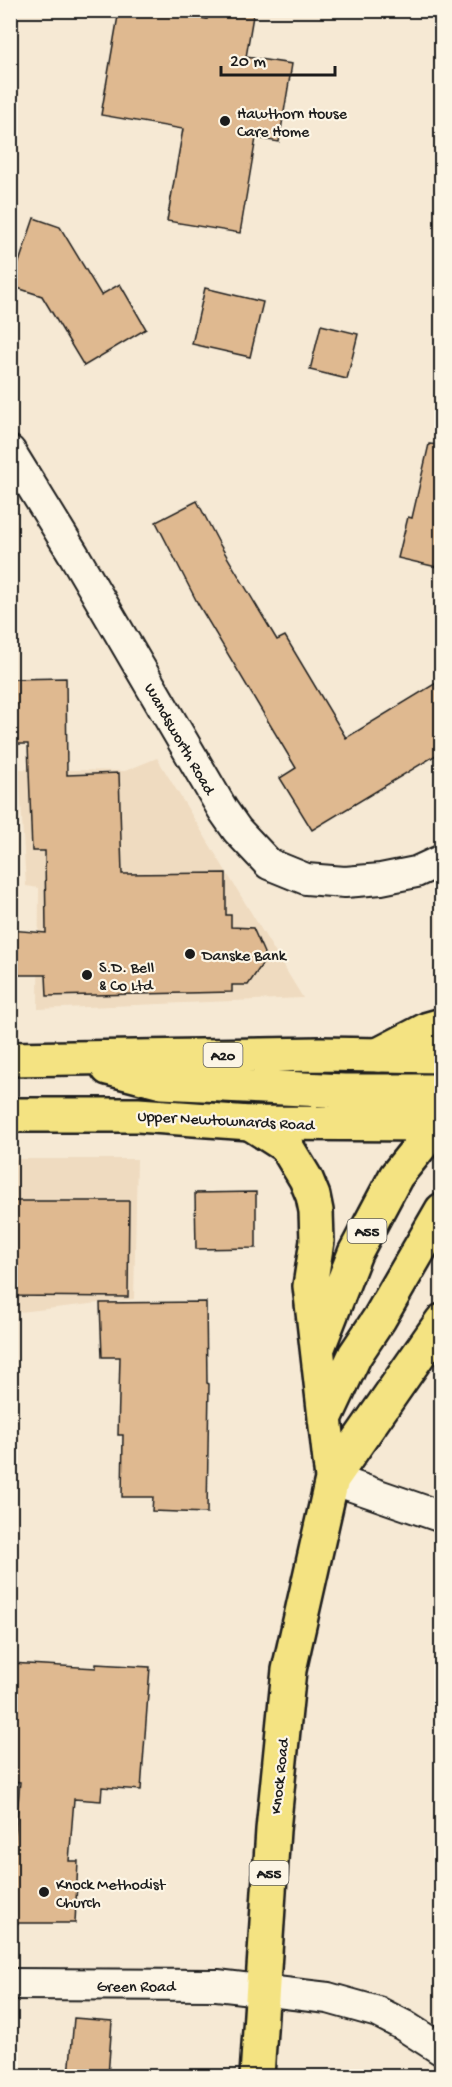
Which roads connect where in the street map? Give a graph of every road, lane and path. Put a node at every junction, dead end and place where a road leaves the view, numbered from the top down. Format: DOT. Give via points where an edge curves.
graph roads {
  1 [pos="10,451"];
  2 [pos="441,860"];
  3 [pos="441,1025"];
  4 [pos="378,1055"];
  5 [pos="441,1056"];
  6 [pos="68,1057"];
  7 [pos="10,1059"];
  8 [pos="441,1091"];
  9 [pos="10,1115"];
  10 [pos="440,1122"];
  11 [pos="250,1123"];
  12 [pos="441,1210"];
  13 [pos="441,1321"];
  14 [pos="317,1349"];
  15 [pos="326,1419"];
  16 [pos="332,1479"];
  17 [pos="441,1517"];
  18 [pos="10,1984"];
  19 [pos="261,1992"];
  20 [pos="441,2050"];
  21 [pos="257,2076"];
  1 -- 2 [label="street, Wandsworth Road" via="223,810 269,864 306,879 345,882 416,872"];
  3 -- 4 [label="main road"];
  4 -- 5 [label="main road, A20"];
  4 -- 6 [label="main road, A20"];
  6 -- 7 [label="main road, A20"];
  6 -- 8 [label="main road" via="162,1082 344,1091"];
  9 -- 11 [label="main road, Upper Newtownards Road" via="138,1114"];
  10 -- 11 [label="main road, Upper Newtownards Road"];
  10 -- 14 [label="main road, Knock Road / A55" via="396,1176 355,1253"];
  11 -- 14 [label="main road" via="286,1146 313,1196 317,1241 310,1286"];
  12 -- 15 [label="main road" via="356,1355"];
  13 -- 16 [label="main road, Knock Road / A55"];
  14 -- 15 [label="main road, Knock Road / A55"];
  15 -- 16 [label="main road, Knock Road / A55"];
  16 -- 17 [label="street"];
  16 -- 19 [label="main road, Knock Road / A55" via="289,1670"];
  18 -- 19 [label="street, Green Road" via="218,1985"];
  19 -- 20 [label="street, Green Road" via="328,1998 378,2012"];
  19 -- 21 [label="main road, Knock Road / A55"];
}
